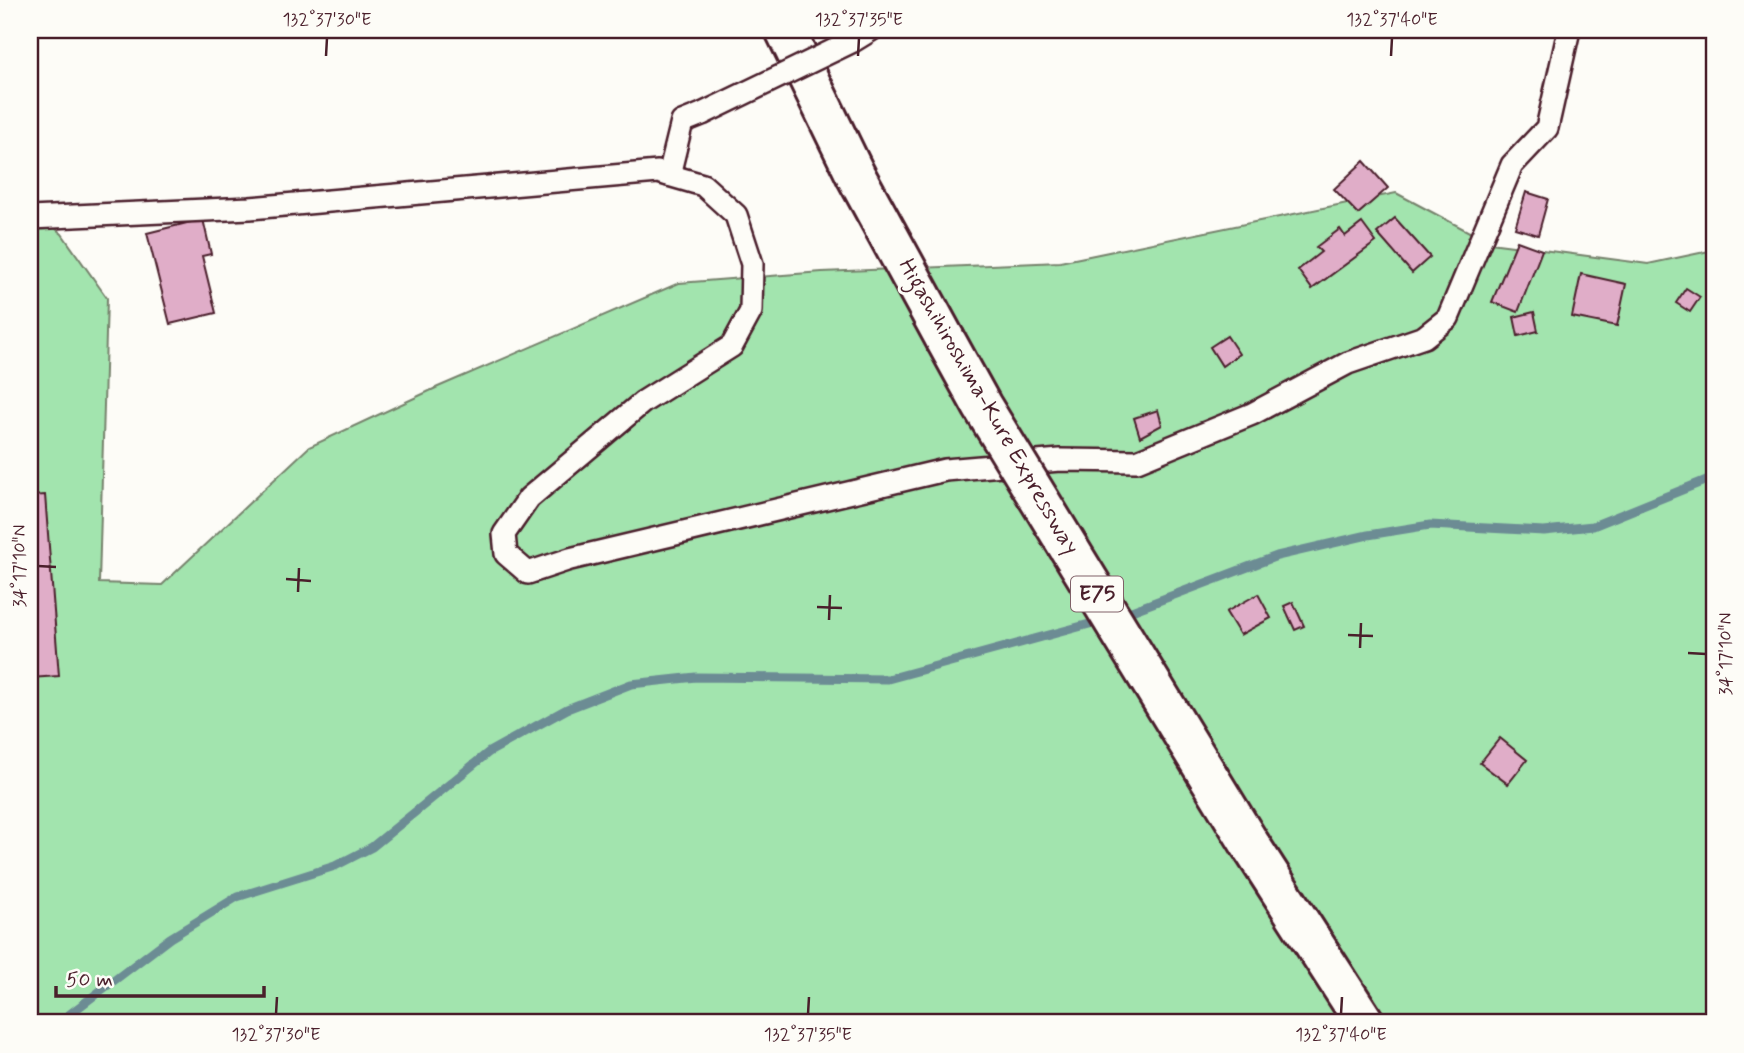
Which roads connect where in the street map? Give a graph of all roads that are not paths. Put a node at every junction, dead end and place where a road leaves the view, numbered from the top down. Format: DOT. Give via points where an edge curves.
graph roads {
  1 [pos="785,30"];
  2 [pos="1569,30"];
  3 [pos="864,33"];
  4 [pos="669,175"];
  5 [pos="30,218"];
  6 [pos="1365,1023"];
  1 -- 6 [label="highway, Higashihiroshima-Kure Expressway / E75, bridge" via="856,176 982,406 1251,846"];
  2 -- 4 [label="street" via="1547,128 1512,165 1448,318 1424,337 1348,363 1252,414 1137,461 1060,460 945,470 528,573 506,554 504,534 529,498 643,402 733,346 751,311 752,264 736,215 703,186"];
  3 -- 4 [label="street, bridge" via="682,122"];
  4 -- 5 [label="street" via="659,172 250,208"];
}
